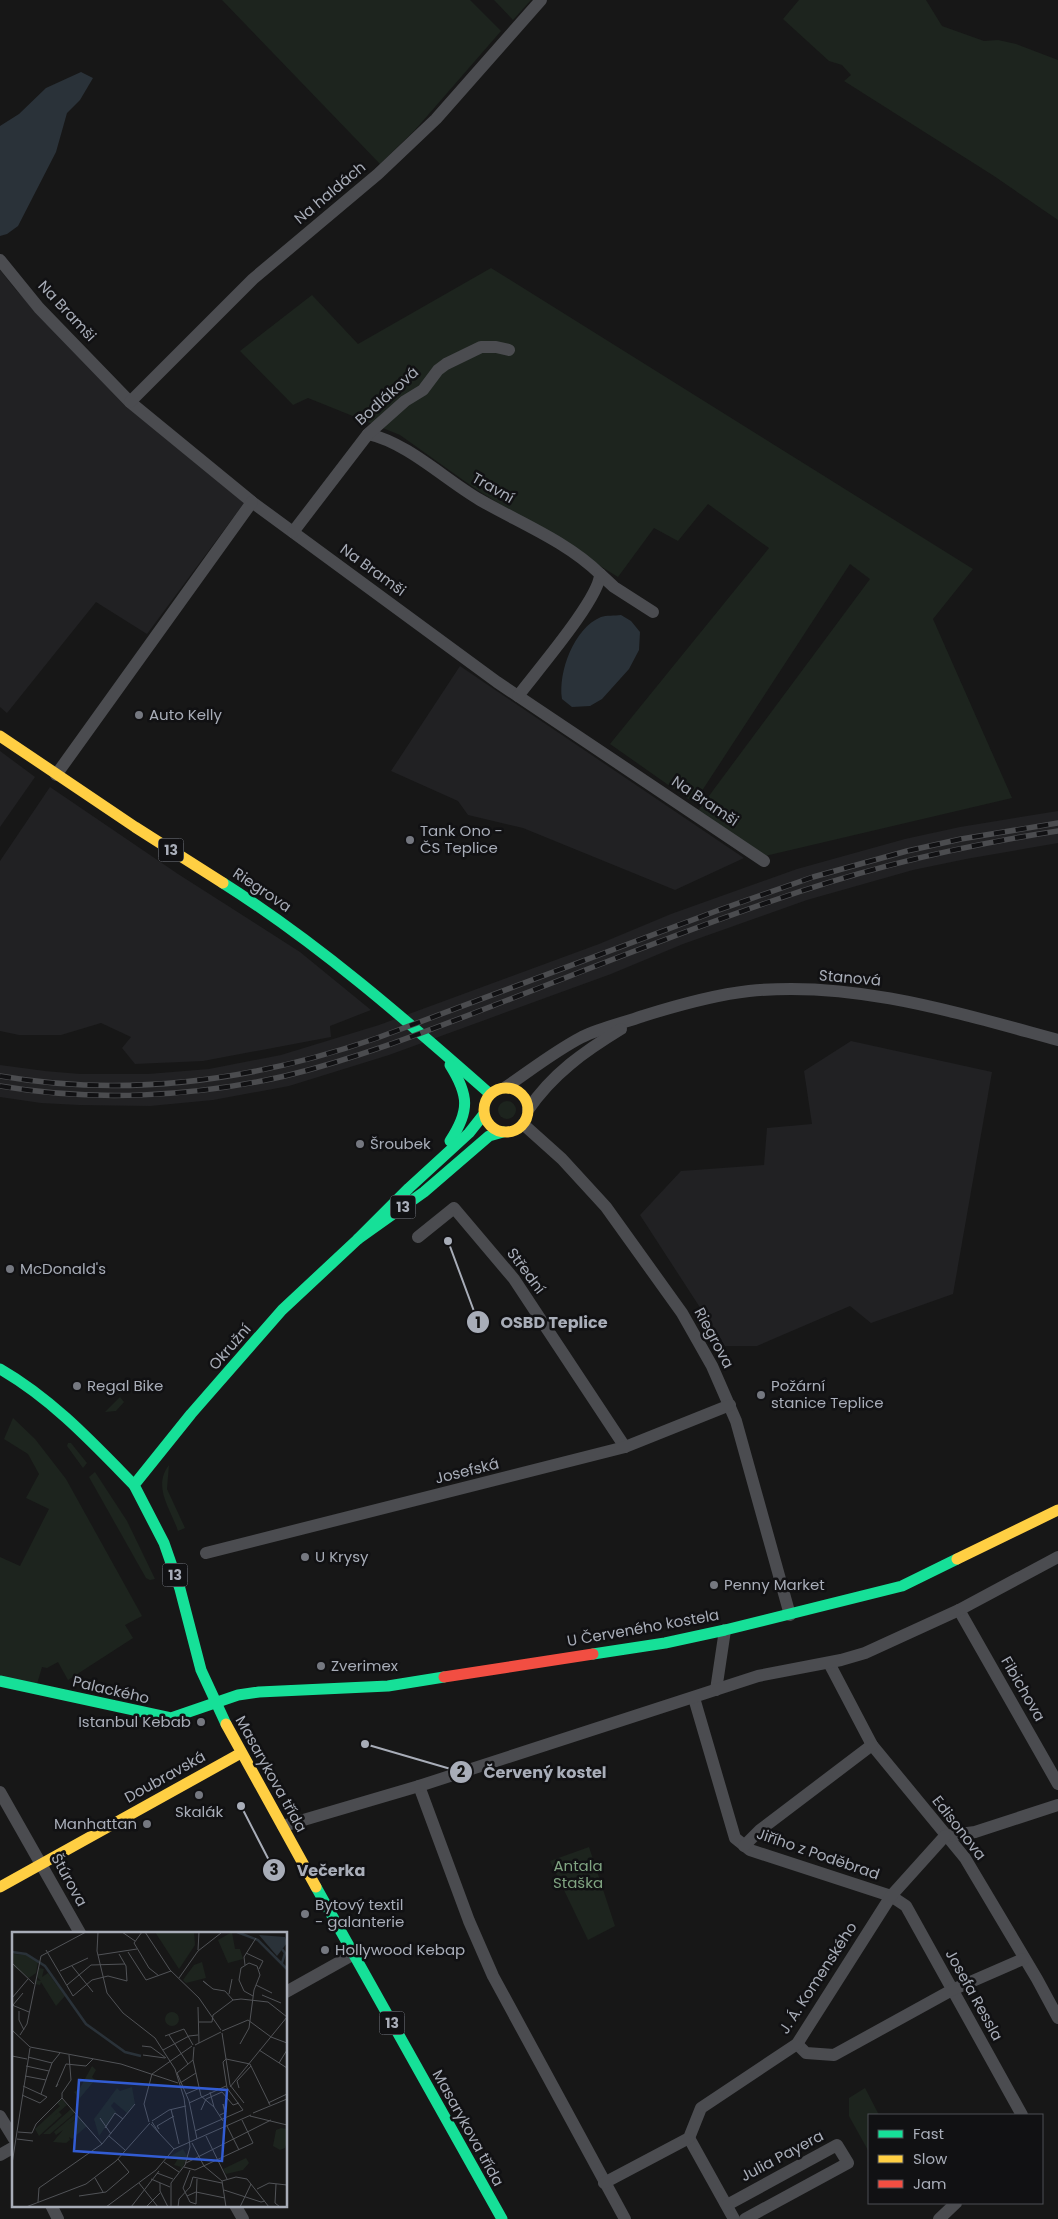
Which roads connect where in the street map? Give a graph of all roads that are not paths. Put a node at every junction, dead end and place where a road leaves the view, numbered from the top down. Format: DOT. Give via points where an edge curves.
graph roads {
  1 [pos="541,0"];
  2 [pos="0,260"];
  3 [pos="510,350"];
  4 [pos="130,402"];
  5 [pos="368,434"];
  6 [pos="252,502"];
  7 [pos="293,532"];
  8 [pos="600,574"];
  9 [pos="653,612"];
  10 [pos="518,696"];
  11 [pos="0,736"];
  12 [pos="56,775"];
  13 [pos="764,861"];
  14 [pos="638,1018"];
  15 [pos="1058,1040"];
  16 [pos="440,1050"];
  17 [pos="506,1088"];
  18 [pos="490,1094"];
  19 [pos="528,1110"];
  20 [pos="484,1114"];
  21 [pos="523,1124"];
  22 [pos="503,1132"];
  23 [pos="409,1188"];
  24 [pos="418,1237"];
  25 [pos="358,1239"];
  26 [pos="0,1369"];
  27 [pos="730,1405"];
  28 [pos="625,1447"];
  29 [pos="134,1485"];
  30 [pos="1058,1510"];
  31 [pos="206,1553"];
  32 [pos="1058,1557"];
  33 [pos="959,1610"];
  34 [pos="790,1615"];
  35 [pos="725,1630"];
  36 [pos="829,1663"];
  37 [pos="0,1680"];
  38 [pos="716,1690"];
  39 [pos="694,1698"];
  40 [pos="215,1703"];
  41 [pos="872,1745"];
  42 [pos="241,1753"];
  43 [pos="1058,1784"];
  44 [pos="419,1786"];
  45 [pos="0,1792"];
  46 [pos="1058,1804"];
  47 [pos="282,1826"];
  48 [pos="945,1836"];
  49 [pos="744,1846"];
  50 [pos="41,1864"];
  51 [pos="0,1887"];
  52 [pos="891,1896"];
  53 [pos="79,1932"];
  54 [pos="354,1954"];
  55 [pos="1024,1959"];
  56 [pos="952,1990"];
  57 [pos="288,1991"];
  58 [pos="1058,2018"];
  59 [pos="797,2044"];
  60 [pos="1021,2114"];
  61 [pos="0,2116"];
  62 [pos="12,2137"];
  63 [pos="689,2138"];
  64 [pos="12,2148"];
  65 [pos="0,2155"];
  66 [pos="604,2183"];
  67 [pos="955,2204"];
  68 [pos="726,2205"];
  69 [pos="52,2206"];
  70 [pos="236,2206"];
  71 [pos="58,2219"];
  72 [pos="243,2219"];
  73 [pos="502,2219"];
  74 [pos="625,2219"];
  75 [pos="734,2219"];
  76 [pos="745,2219"];
  77 [pos="939,2219"];
  1 -- 4 [label="street, Na haldách" via="436,119 378,174 254,279"];
  2 -- 4 [label="street, Na Bramši" via="39,308"];
  3 -- 5 [label="street, Bodláková" via="481,347 446,364 422,390"];
  4 -- 6 [label="street, Na Bramši"];
  5 -- 7 [label="street, Bodláková"];
  5 -- 8 [label="street, Travní" via="391,442 478,499 551,538"];
  6 -- 7 [label="street, Na Bramši"];
  6 -- 12 [label="street"];
  7 -- 10 [label="street, Na Bramši"];
  8 -- 9 [label="street, Travní"];
  8 -- 10 [label="street" via="600,583 590,601"];
  10 -- 13 [label="street, Na Bramši"];
  11 -- 12 [label="main road, Riegrova / 13"];
  12 -- 16 [label="main road, Riegrova / 13" via="242,895 313,945"];
  14 -- 15 [label="street, Stanová" via="724,995 776,990 831,991 891,998"];
  14 -- 17 [label="street, Stanová" via="582,1038"];
  14 -- 19 [label="street, Stanová" via="568,1065 547,1084"];
  16 -- 18 [label="main road, Riegrova / 13"];
  16 -- 23 [label="main road, 13" via="463,1088 466,1112 450,1140"];
  17 -- 18 [label="main road"];
  17 -- 19 [label="main road" via="515,1089 523,1095"];
  18 -- 20 [label="main road, 13"];
  19 -- 21 [label="main road"];
  20 -- 22 [label="main road" via="489,1125"];
  20 -- 23 [label="main road, Okružní / 13" via="469,1133"];
  21 -- 22 [label="main road, 13" via="514,1131"];
  21 -- 27 [label="street, Riegrova" via="562,1159 606,1207 682,1313"];
  22 -- 25 [label="main road, Okružní / 13" via="489,1136 424,1192"];
  23 -- 25 [label="main road, Okružní / 13"];
  24 -- 28 [label="street, Střední" via="454,1208 514,1279"];
  25 -- 29 [label="main road, Okružní / 13" via="282,1310"];
  26 -- 29 [label="main road, Masarykova třída" via="68,1418"];
  27 -- 28 [label="street, Josefská"];
  27 -- 34 [label="street, Riegrova"];
  28 -- 31 [label="street, Josefská"];
  29 -- 40 [label="main road, Masarykova třída / 13" via="164,1543 201,1670"];
  30 -- 34 [label="main road, U Červeného kostela" via="902,1586"];
  32 -- 33 [label="street"];
  33 -- 36 [label="street" via="871,1651"];
  33 -- 43 [label="street, Fibichova"];
  34 -- 35 [label="main road, U Červeného kostela"];
  35 -- 38 [label="street"];
  35 -- 40 [label="main road, U Červeného kostela" via="665,1643 396,1685 259,1692"];
  36 -- 38 [label="street" via="774,1672"];
  36 -- 41 [label="street, Edisonova"];
  37 -- 40 [label="main road, Palackého" via="171,1718"];
  38 -- 39 [label="street"];
  39 -- 44 [label="street"];
  39 -- 49 [label="street, Jiřího z Poděbrad" via="733,1834"];
  40 -- 42 [label="main road, Masarykova třída / 13"];
  41 -- 48 [label="street, Edisonova"];
  41 -- 49 [label="street" via="760,1830"];
  42 -- 47 [label="main road, Masarykova třída / 13"];
  42 -- 50 [label="main road, Doubravská"];
  44 -- 47 [label="street"];
  44 -- 66 [label="street" via="468,1921 493,1976"];
  45 -- 50 [label="street, Štúrova"];
  46 -- 48 [label="street" via="975,1832"];
  47 -- 54 [label="main road, Masarykova třída / 13"];
  48 -- 52 [label="street, J. Á. Komenského"];
  48 -- 55 [label="street, Edisonova" via="965,1858"];
  49 -- 52 [label="street, Jiřího z Poděbrad" via="765,1856"];
  50 -- 51 [label="main road, Doubravská"];
  50 -- 53 [label="street, Štúrova"];
  52 -- 56 [label="street, Josefa Ressla" via="906,1906"];
  52 -- 59 [label="street, J. Á. Komenského"];
  54 -- 57 [label="street"];
  54 -- 73 [label="main road, Masarykova třída / 13"];
  55 -- 56 [label="street"];
  55 -- 58 [label="street, Edisonova"];
  56 -- 59 [label="street" via="834,2055 806,2053"];
  56 -- 60 [label="street, Josefa Ressla"];
  59 -- 63 [label="street, J. Á. Komenského" via="702,2108"];
  61 -- 62 [label="street"];
  63 -- 66 [label="street"];
  63 -- 68 [label="street"];
  64 -- 65 [label="street"];
  66 -- 74 [label="street"];
  67 -- 77 [label="street"];
  68 -- 75 [label="street"];
  68 -- 76 [label="street, Julia Payera" via="837,2145 848,2163"];
  69 -- 71 [label="street"];
  70 -- 72 [label="street"];
}
